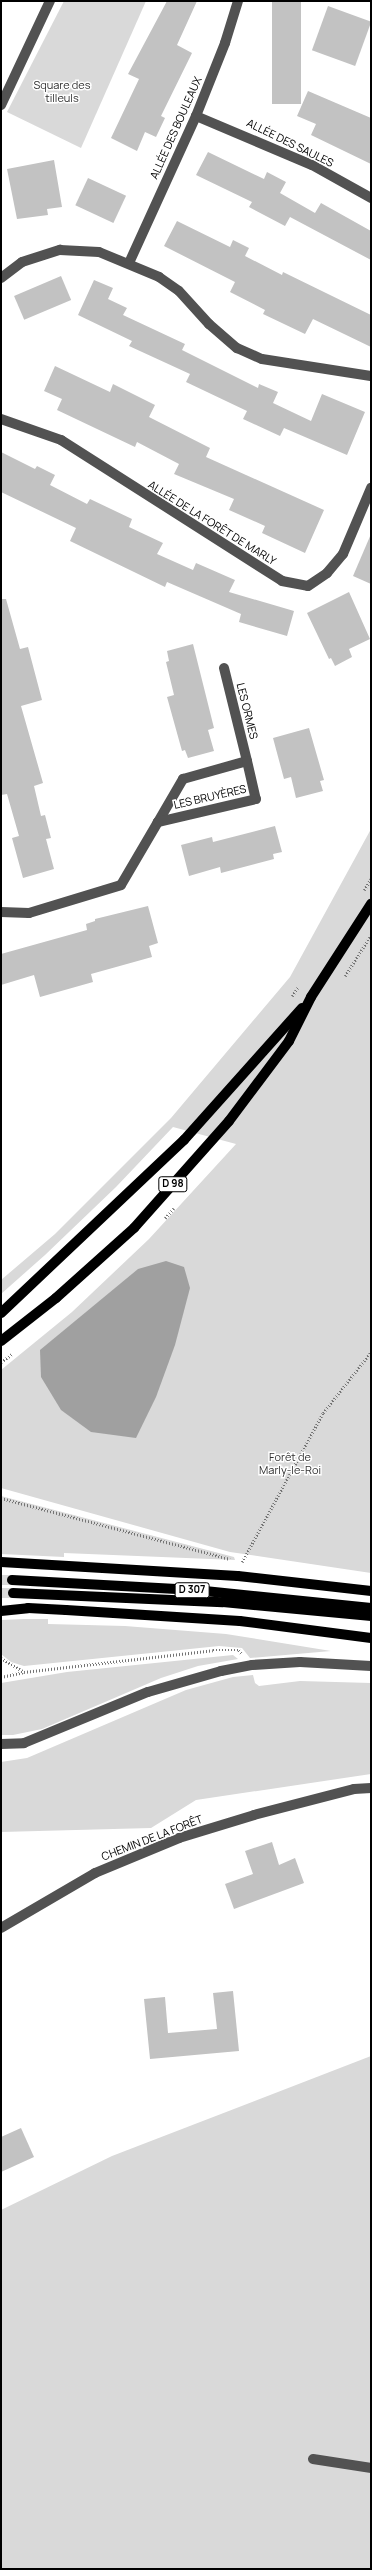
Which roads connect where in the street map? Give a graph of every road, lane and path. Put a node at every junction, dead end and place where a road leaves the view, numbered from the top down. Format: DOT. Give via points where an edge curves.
graph roads {
  1 [pos="50,1"];
  2 [pos="238,1"];
  3 [pos="1,105"];
  4 [pos="196,116"];
  5 [pos="371,198"];
  6 [pos="129,262"];
  7 [pos="1,278"];
  8 [pos="371,376"];
  9 [pos="1,418"];
  10 [pos="371,488"];
  11 [pos="224,668"];
  12 [pos="247,761"];
  13 [pos="158,822"];
  14 [pos="371,879"];
  15 [pos="363,891"];
  16 [pos="371,904"];
  17 [pos="1,912"];
  18 [pos="302,980"];
  19 [pos="311,997"];
  20 [pos="288,1000"];
  21 [pos="1,1313"];
  22 [pos="1,1341"];
  23 [pos="371,1352"];
  24 [pos="1,1498"];
  25 [pos="1,1562"];
  26 [pos="242,1562"];
  27 [pos="238,1576"];
  28 [pos="12,1580"];
  29 [pos="360,1589"];
  30 [pos="371,1591"];
  31 [pos="13,1593"];
  32 [pos="371,1597"];
  33 [pos="371,1608"];
  34 [pos="1,1611"];
  35 [pos="371,1616"];
  36 [pos="371,1638"];
  37 [pos="1,1658"];
  38 [pos="371,1666"];
  39 [pos="24,1672"];
  40 [pos="1,1744"];
  41 [pos="371,1788"];
  42 [pos="1,1928"];
  43 [pos="313,2459"];
  44 [pos="371,2468"];
  1 -- 3 [label="street"];
  2 -- 4 [label="street, ALLÉE DES BOULEAUX" via="225,43"];
  4 -- 5 [label="street, ALLÉE DES SAULES" via="312,165"];
  4 -- 6 [label="street, ALLÉE DES BOULEAUX"];
  6 -- 7 [label="street" via="99,252 60,250 22,262"];
  6 -- 8 [label="street" via="160,277 179,291 237,348 262,359"];
  9 -- 10 [label="street, ALLÉE DE LA FORÊT DE MARLY" via="61,440 282,581 308,586 327,573 343,554"];
  11 -- 12 [label="street, LES ORMES"];
  12 -- 13 [label="street, LES BRUYÈRES" via="183,779"];
  12 -- 13 [label="street, LES BRUYÈRES" via="256,799"];
  13 -- 17 [label="street, LES BRUYÈRES" via="121,885 29,913"];
  14 -- 15 [label="path"];
  16 -- 19 [label="main road, D 98"];
  18 -- 20 [label="path"];
  19 -- 21 [label="main road, D 98" via="184,1140"];
  19 -- 22 [label="main road, D 98" via="289,1041 233,1115 134,1228 56,1298"];
  23 -- 26 [label="path" via="323,1413"];
  24 -- 26 [label="path"];
  25 -- 27 [label="main road"];
  26 -- 27 [label="path"];
  27 -- 29 [label="main road"];
  28 -- 33 [label="main road, D 307" via="195,1590"];
  29 -- 30 [label="main road"];
  29 -- 32 [label="street"];
  31 -- 35 [label="main road, D 307" via="216,1601"];
  34 -- 36 [label="main road" via="28,1608 240,1621"];
  37 -- 39 [label="path"];
  38 -- 40 [label="street" via="300,1662 252,1665 220,1671 148,1692 24,1744"];
  41 -- 42 [label="street, CHEMIN DE LA FORÊT" via="354,1789 178,1838 95,1873"];
  43 -- 44 [label="street"];
}
